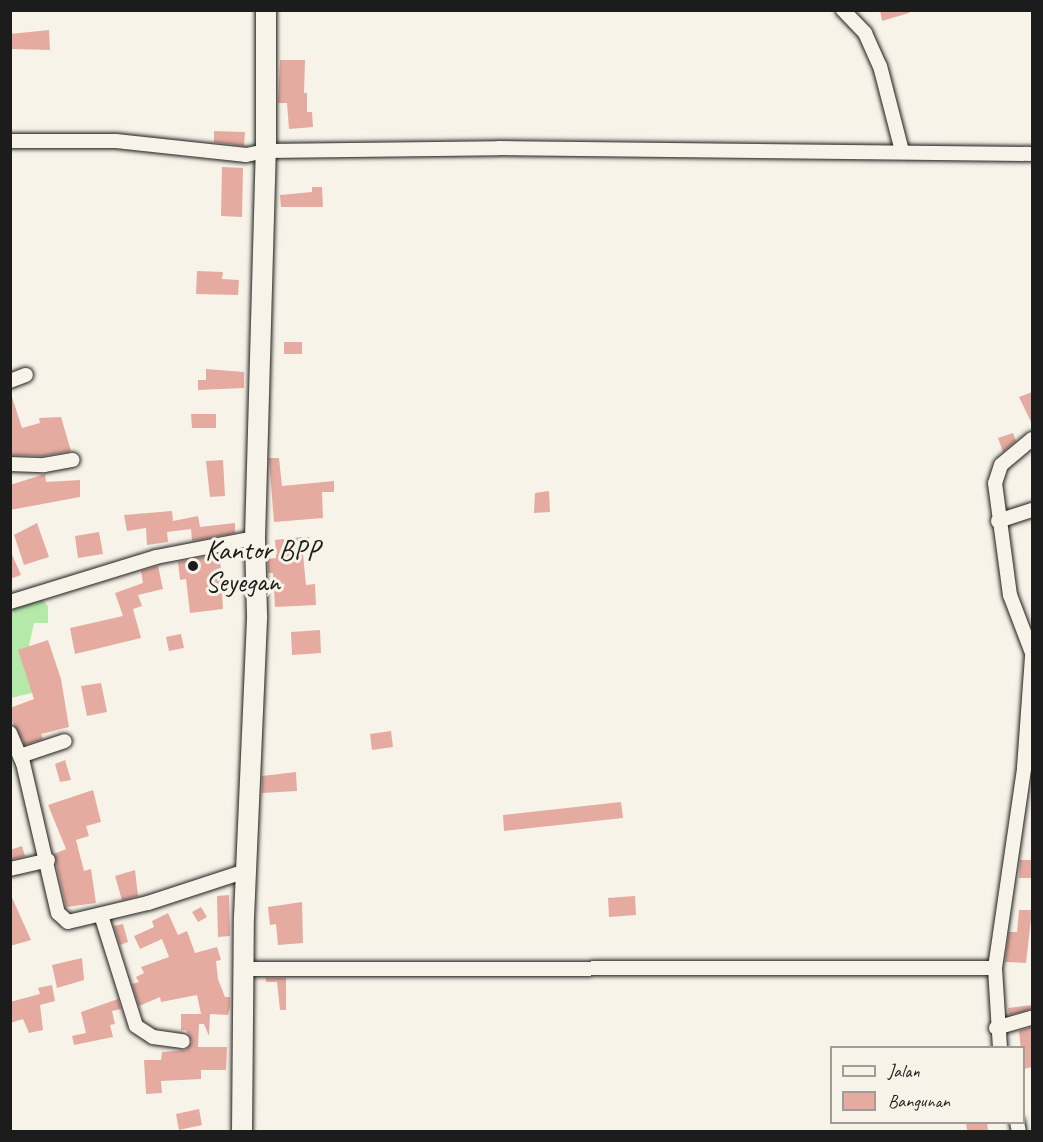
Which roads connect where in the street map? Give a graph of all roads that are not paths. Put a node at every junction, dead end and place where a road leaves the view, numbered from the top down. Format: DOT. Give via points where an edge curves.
graph roads {
  1 [pos="266,10"];
  2 [pos="843,10"];
  3 [pos="10,141"];
  4 [pos="266,151"];
  5 [pos="902,151"];
  6 [pos="1032,154"];
  7 [pos="26,375"];
  8 [pos="10,381"];
  9 [pos="1032,439"];
  10 [pos="73,460"];
  11 [pos="10,464"];
  12 [pos="1032,510"];
  13 [pos="998,521"];
  14 [pos="255,538"];
  15 [pos="10,602"];
  16 [pos="1032,654"];
  17 [pos="10,733"];
  18 [pos="65,741"];
  19 [pos="20,756"];
  20 [pos="1028,768"];
  21 [pos="48,860"];
  22 [pos="10,869"];
  23 [pos="246,871"];
  24 [pos="101,915"];
  25 [pos="995,968"];
  26 [pos="243,969"];
  27 [pos="1032,1018"];
  28 [pos="996,1028"];
  29 [pos="183,1041"];
  30 [pos="1000,1046"];
  31 [pos="242,1131"];
  1 -- 4 [label="main road"];
  2 -- 5 [label="street" via="865,33 880,66"];
  3 -- 4 [label="street" via="116,141 238,155"];
  4 -- 5 [label="street"];
  4 -- 14 [label="main road"];
  5 -- 6 [label="street"];
  7 -- 8 [label="street"];
  9 -- 13 [label="street" via="1008,458 997,475"];
  10 -- 11 [label="street" via="44,465"];
  12 -- 13 [label="street"];
  13 -- 16 [label="street" via="1010,595"];
  14 -- 15 [label="street" via="156,557"];
  14 -- 23 [label="main road" via="257,615"];
  16 -- 20 [label="street"];
  17 -- 19 [label="street"];
  18 -- 19 [label="street"];
  19 -- 21 [label="street"];
  20 -- 25 [label="street"];
  21 -- 22 [label="street"];
  21 -- 24 [label="street" via="63,919 75,923"];
  23 -- 24 [label="street"];
  23 -- 26 [label="main road"];
  24 -- 29 [label="street" via="136,1026 153,1037"];
  25 -- 26 [label="street"];
  25 -- 28 [label="street"];
  26 -- 31 [label="main road"];
  27 -- 28 [label="street"];
  28 -- 30 [label="street"];
}
